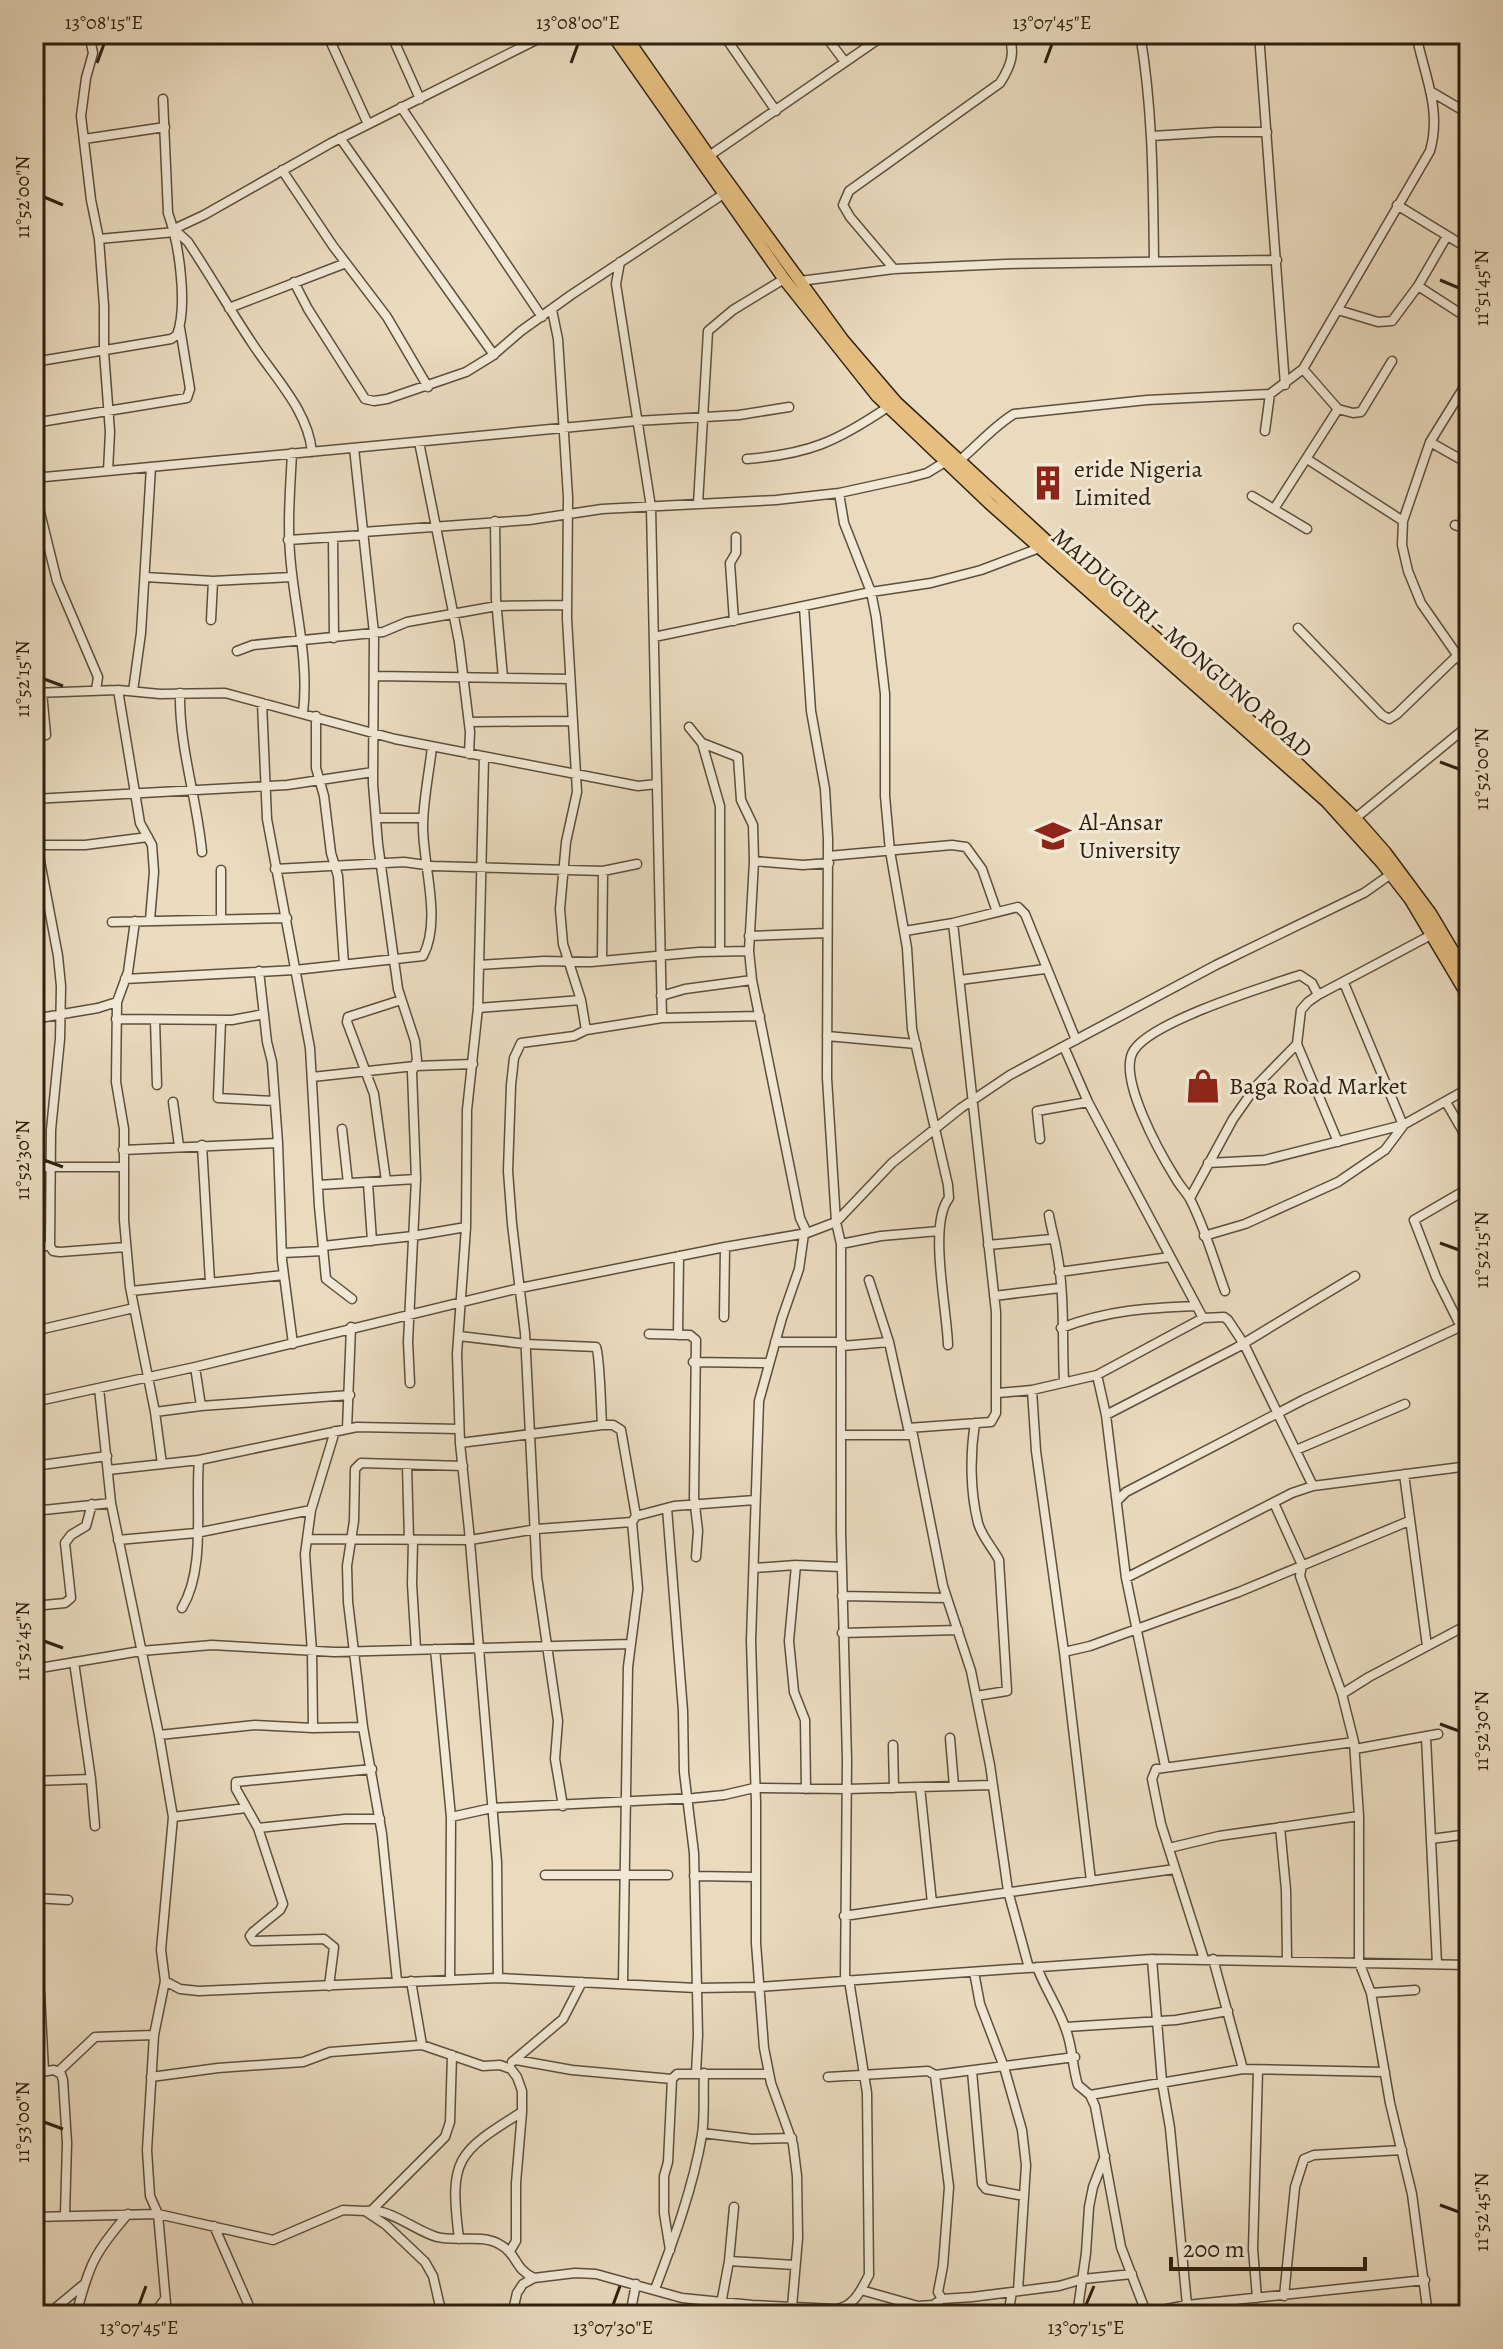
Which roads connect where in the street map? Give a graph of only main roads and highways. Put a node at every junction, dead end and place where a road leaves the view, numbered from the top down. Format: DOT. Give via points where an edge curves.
graph roads {
  1 [pos="612,34"];
  2 [pos="624,34"];
  3 [pos="706,158"];
  4 [pos="1045,546"];
  5 [pos="1352,822"];
  6 [pos="1469,978"];
  7 [pos="1469,998"];
  1 -- 3 [label="main road, MAIDUGURI - MONGUNO ROAD"];
  2 -- 3 [label="main road, MAIDUGURI - MONGUNO ROAD"];
  3 -- 4 [label="main road, MAIDUGURI - MONGUNO ROAD" via="897,403"];
  3 -- 4 [label="main road, MAIDUGURI - MONGUNO ROAD" via="784,279 888,407"];
  4 -- 5 [label="main road, MAIDUGURI - MONGUNO ROAD" via="1268,736"];
  5 -- 6 [label="main road, MAIDUGURI - MONGUNO ROAD" via="1385,852"];
  5 -- 7 [label="main road, MAIDUGURI - MONGUNO ROAD" via="1433,934"];
}
